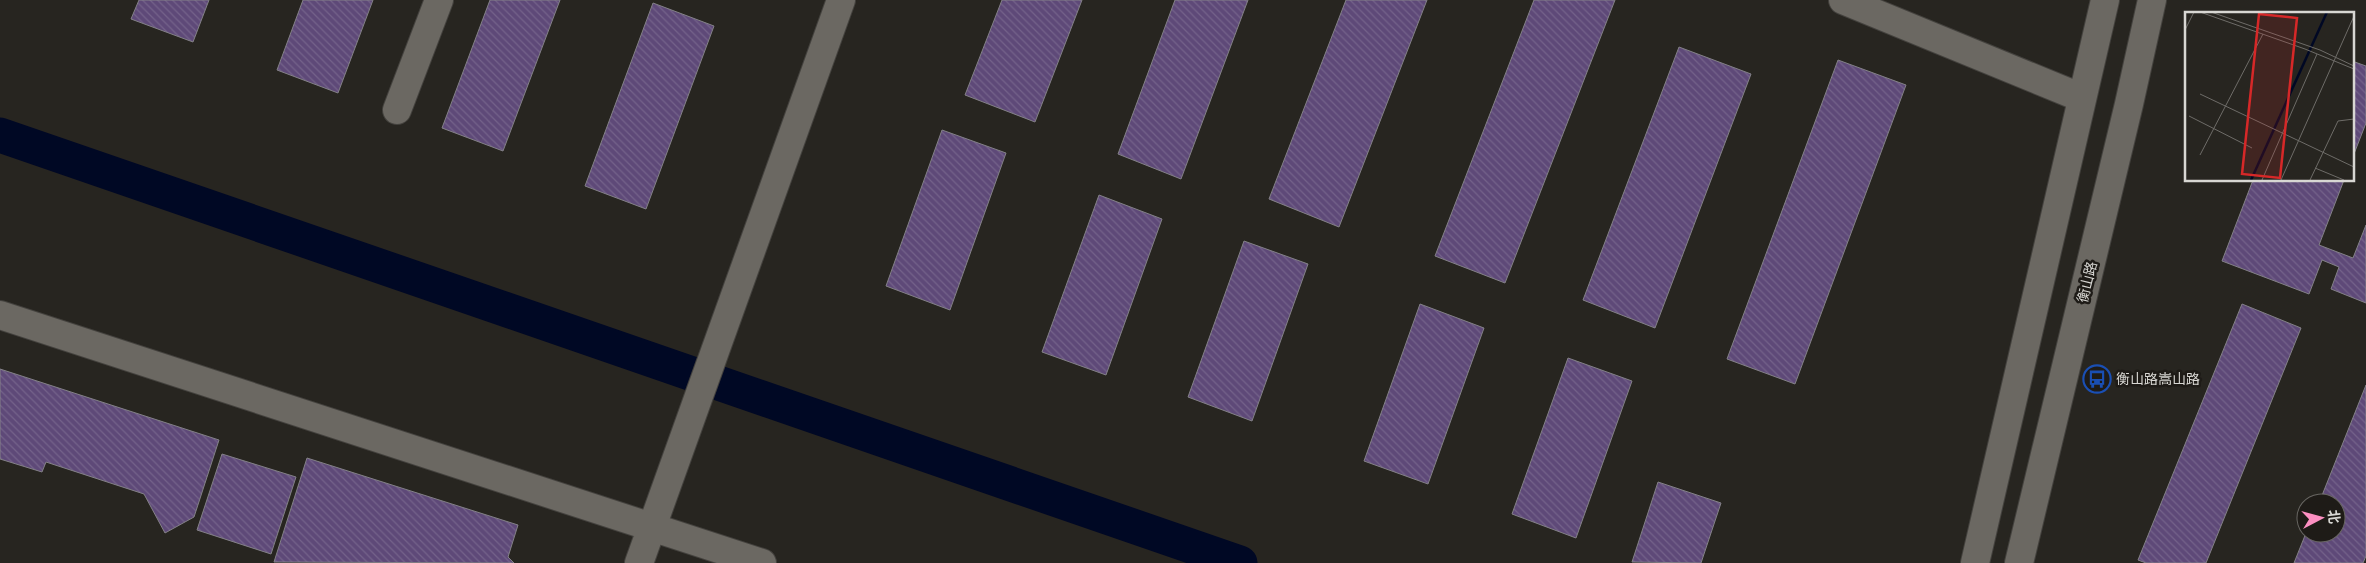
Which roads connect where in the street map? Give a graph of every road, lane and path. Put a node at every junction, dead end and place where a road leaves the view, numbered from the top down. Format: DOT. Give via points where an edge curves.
graph roads {
  1 [pos="439,0"];
  2 [pos="841,0"];
  3 [pos="1843,0"];
  4 [pos="2105,0"];
  5 [pos="2152,0"];
  6 [pos="2082,98"];
  7 [pos="397,110"];
  8 [pos="0,315"];
  9 [pos="652,527"];
  10 [pos="639,563"];
  11 [pos="762,563"];
  12 [pos="1976,563"];
  13 [pos="2019,563"];
  1 -- 7 [label="street"];
  2 -- 9 [label="street"];
  3 -- 6 [label="street"];
  4 -- 6 [label="street"];
  5 -- 13 [label="street, 衡山路"];
  6 -- 12 [label="street"];
  8 -- 9 [label="street"];
  9 -- 10 [label="street"];
  9 -- 11 [label="street"];
}
